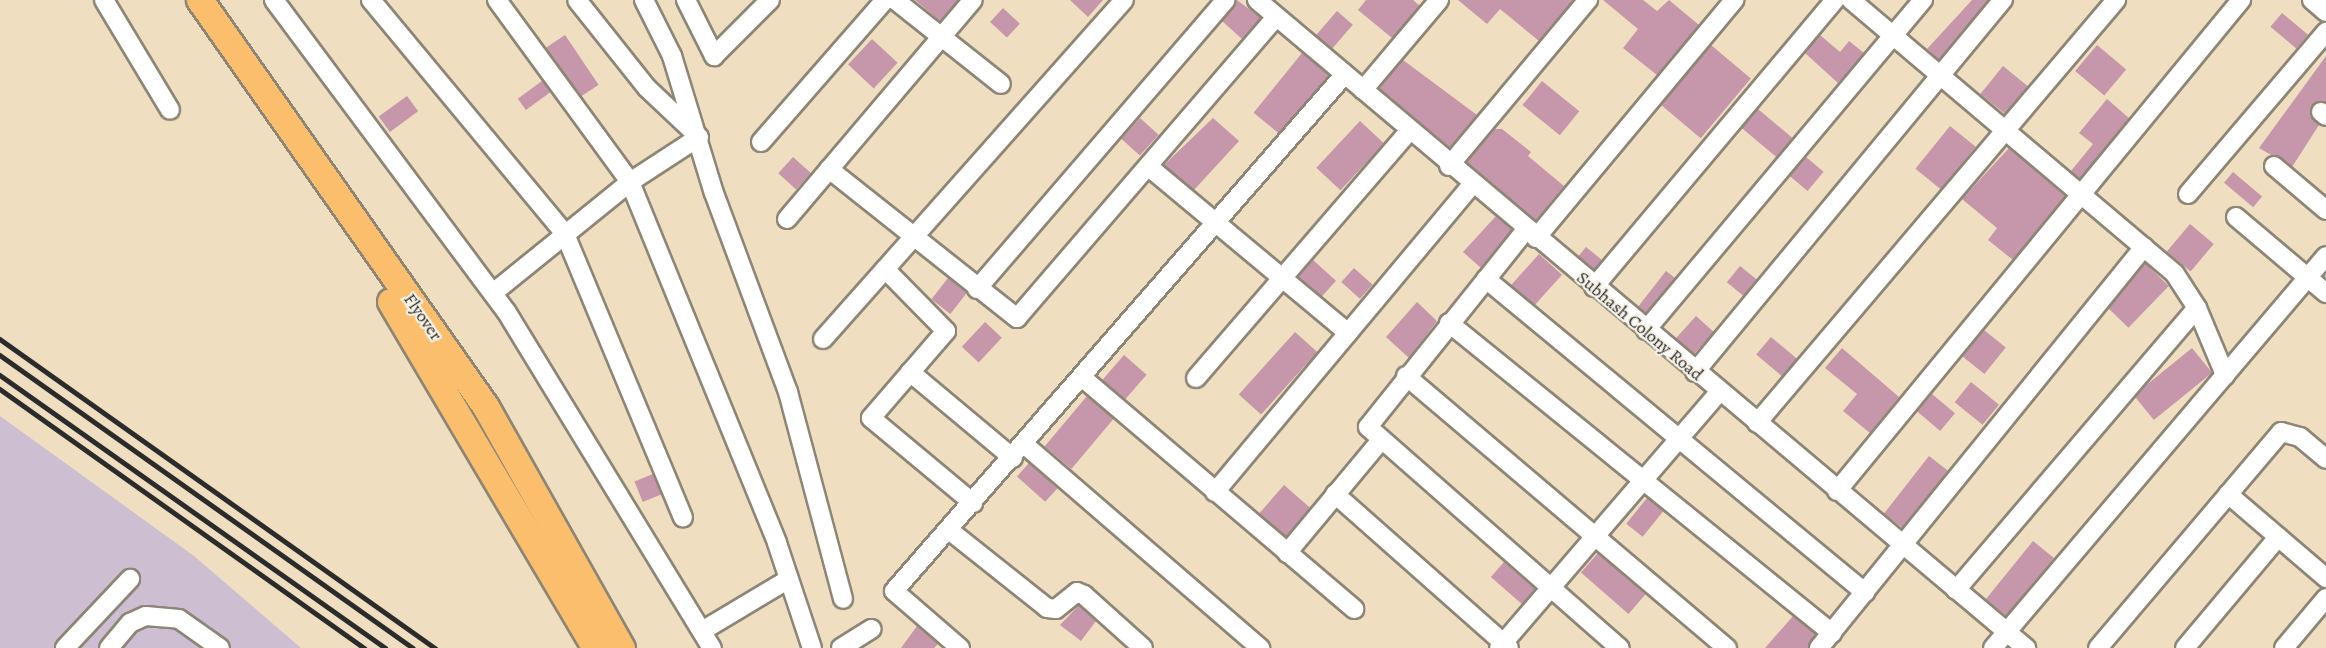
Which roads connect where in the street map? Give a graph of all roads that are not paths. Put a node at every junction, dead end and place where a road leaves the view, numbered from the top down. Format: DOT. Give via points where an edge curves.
graph roads {
  1 [pos="104,0"];
  2 [pos="182,0"];
  3 [pos="200,0"];
  4 [pos="274,0"];
  5 [pos="371,0"];
  6 [pos="497,0"];
  7 [pos="577,0"];
  8 [pos="644,0"];
  9 [pos="686,0"];
  10 [pos="770,0"];
  11 [pos="885,0"];
  12 [pos="895,0"];
  13 [pos="973,0"];
  14 [pos="1124,0"];
  15 [pos="1226,0"];
  16 [pos="1257,0"];
  17 [pos="1439,0"];
  18 [pos="1588,0"];
  19 [pos="1734,0"];
  20 [pos="1835,0"];
  21 [pos="1851,0"];
  22 [pos="1923,0"];
  23 [pos="2003,0"];
  24 [pos="2116,0"];
  25 [pos="2241,0"];
  26 [pos="2312,0"];
  27 [pos="2326,12"];
  28 [pos="1276,17"];
  29 [pos="2326,32"];
  30 [pos="943,35"];
  31 [pos="1894,36"];
  32 [pos="1345,74"];
  33 [pos="1940,76"];
  34 [pos="1001,84"];
  35 [pos="1363,90"];
  36 [pos="170,110"];
  37 [pos="2006,130"];
  38 [pos="1409,131"];
  39 [pos="699,137"];
  40 [pos="761,142"];
  41 [pos="1449,166"];
  42 [pos="2274,166"];
  43 [pos="1149,167"];
  44 [pos="829,170"];
  45 [pos="630,182"];
  46 [pos="1471,186"];
  47 [pos="2080,191"];
  48 [pos="2188,194"];
  49 [pos="2326,210"];
  50 [pos="2236,217"];
  51 [pos="787,219"];
  52 [pos="1218,223"];
  53 [pos="565,234"];
  54 [pos="1531,234"];
  55 [pos="915,235"];
  56 [pos="2144,247"];
  57 [pos="2326,256"];
  58 [pos="885,269"];
  59 [pos="1282,277"];
  60 [pos="2307,277"];
  61 [pos="1486,279"];
  62 [pos="1594,287"];
  63 [pos="977,289"];
  64 [pos="2326,293"];
  65 [pos="493,294"];
  66 [pos="2197,308"];
  67 [pos="1449,324"];
  68 [pos="1646,330"];
  69 [pos="1348,333"];
  70 [pos="823,339"];
  71 [pos="910,372"];
  72 [pos="1695,372"];
  73 [pos="2225,375"];
  74 [pos="1406,376"];
  75 [pos="1196,378"];
  76 [pos="1084,379"];
  77 [pos="1719,392"];
  78 [pos="1757,423"];
  79 [pos="1679,438"];
  80 [pos="1381,440"];
  81 [pos="1019,452"];
  82 [pos="2326,459"];
  83 [pos="1643,480"];
  84 [pos="1837,491"];
  85 [pos="1215,492"];
  86 [pos="1335,494"];
  87 [pos="2228,494"];
  88 [pos="973,503"];
  89 [pos="683,517"];
  90 [pos="949,530"];
  91 [pos="1594,537"];
  92 [pos="2278,537"];
  93 [pos="1904,547"];
  94 [pos="1287,553"];
  95 [pos="2326,578"];
  96 [pos="130,579"];
  97 [pos="789,579"];
  98 [pos="1551,588"];
  99 [pos="1956,590"];
  100 [pos="1865,593"];
  101 [pos="2326,598"];
  102 [pos="843,599"];
  103 [pos="1354,609"];
  104 [pos="872,629"];
  105 [pos="702,631"];
  106 [pos="2007,632"];
  107 [pos="1832,633"];
  108 [pos="1504,646"];
  109 [pos="65,648"];
  110 [pos="109,648"];
  111 [pos="220,648"];
  112 [pos="596,648"];
  113 [pos="622,648"];
  114 [pos="712,648"];
  115 [pos="812,648"];
  116 [pos="841,648"];
  117 [pos="960,648"];
  118 [pos="1143,648"];
  119 [pos="1260,648"];
  120 [pos="1620,648"];
  121 [pos="1727,648"];
  122 [pos="1819,648"];
  123 [pos="1994,648"];
  124 [pos="2026,648"];
  125 [pos="2098,648"];
  126 [pos="2185,648"];
  127 [pos="2284,648"];
  1 -- 36 [label="street"];
  2 -- 112 [label="highway, Flyover" via="414,336"];
  3 -- 113 [label="highway, Flyover" via="486,407"];
  4 -- 65 [label="street"];
  5 -- 53 [label="street"];
  6 -- 45 [label="street"];
  7 -- 39 [label="street" via="647,88"];
  8 -- 39 [label="street" via="672,56"];
  9 -- 10 [label="street" via="714,56"];
  11 -- 40 [label="street"];
  12 -- 30 [label="street"];
  13 -- 30 [label="street"];
  14 -- 55 [label="street"];
  15 -- 63 [label="street"];
  16 -- 28 [label="street, Subhash Colony Road"];
  17 -- 35 [label="street"];
  18 -- 41 [label="street"];
  19 -- 54 [label="street"];
  20 -- 62 [label="street"];
  21 -- 31 [label="street"];
  22 -- 31 [label="street"];
  23 -- 33 [label="street"];
  24 -- 37 [label="street"];
  25 -- 47 [label="street"];
  26 -- 27 [label="street"];
  28 -- 32 [label="street, Subhash Colony Road"];
  28 -- 43 [label="street"];
  29 -- 48 [label="street"];
  30 -- 34 [label="street"];
  30 -- 44 [label="street"];
  31 -- 33 [label="street"];
  31 -- 68 [label="street"];
  32 -- 35 [label="street, Subhash Colony Road"];
  32 -- 52 [label="street"];
  33 -- 37 [label="street"];
  33 -- 72 [label="street"];
  35 -- 38 [label="street, Subhash Colony Road"];
  37 -- 47 [label="street"];
  37 -- 78 [label="street"];
  38 -- 41 [label="street, Subhash Colony Road"];
  38 -- 59 [label="street"];
  39 -- 45 [label="street"];
  39 -- 102 [label="street" via="788,392"];
  41 -- 46 [label="street, Subhash Colony Road"];
  42 -- 49 [label="street"];
  43 -- 52 [label="street"];
  43 -- 63 [label="street" via="1022,316 1009,316"];
  44 -- 51 [label="street"];
  44 -- 55 [label="street"];
  45 -- 53 [label="street"];
  45 -- 97 [label="street"];
  46 -- 54 [label="street, Subhash Colony Road"];
  46 -- 69 [label="street"];
  47 -- 56 [label="street"];
  47 -- 84 [label="street"];
  50 -- 60 [label="street"];
  52 -- 59 [label="street"];
  52 -- 76 [label="street"];
  53 -- 65 [label="street"];
  53 -- 89 [label="street"];
  54 -- 61 [label="street"];
  54 -- 62 [label="street, Subhash Colony Road"];
  55 -- 58 [label="street"];
  55 -- 63 [label="street"];
  56 -- 66 [label="street" via="2175,274"];
  56 -- 93 [label="street"];
  57 -- 60 [label="street"];
  58 -- 70 [label="street"];
  58 -- 71 [label="street" via="946,327"];
  59 -- 69 [label="street"];
  59 -- 75 [label="street"];
  60 -- 64 [label="street"];
  60 -- 73 [label="street"];
  61 -- 67 [label="street"];
  61 -- 79 [label="street"];
  62 -- 68 [label="street, Subhash Colony Road"];
  65 -- 105 [label="street"];
  66 -- 73 [label="street"];
  66 -- 99 [label="street"];
  67 -- 74 [label="street"];
  67 -- 83 [label="street"];
  68 -- 72 [label="street, Subhash Colony Road"];
  69 -- 85 [label="street"];
  71 -- 81 [label="street"];
  71 -- 88 [label="street" via="873,413 873,423"];
  72 -- 77 [label="street, Subhash Colony Road"];
  73 -- 106 [label="street"];
  74 -- 80 [label="street" via="1368,423"];
  74 -- 91 [label="street"];
  76 -- 81 [label="street"];
  76 -- 85 [label="street"];
  77 -- 78 [label="street, Subhash Colony Road"];
  77 -- 79 [label="street"];
  78 -- 84 [label="street, Subhash Colony Road"];
  79 -- 83 [label="street"];
  79 -- 100 [label="street"];
  80 -- 86 [label="street"];
  80 -- 98 [label="street"];
  81 -- 88 [label="street"];
  81 -- 119 [label="street"];
  82 -- 87 [label="street" via="2300,437 2281,432"];
  83 -- 91 [label="street"];
  83 -- 107 [label="street"];
  84 -- 93 [label="street, Subhash Colony Road"];
  85 -- 94 [label="street"];
  86 -- 94 [label="street"];
  86 -- 108 [label="street"];
  87 -- 92 [label="street"];
  87 -- 125 [label="street"];
  88 -- 90 [label="street"];
  90 -- 117 [label="street" via="894,591"];
  90 -- 118 [label="street" via="1047,608 1056,609 1077,592"];
  91 -- 98 [label="street"];
  91 -- 121 [label="street"];
  92 -- 95 [label="street"];
  92 -- 126 [label="street"];
  93 -- 99 [label="street, Subhash Colony Road"];
  93 -- 100 [label="street"];
  94 -- 103 [label="street"];
  96 -- 109 [label="street"];
  97 -- 105 [label="street"];
  97 -- 115 [label="street"];
  98 -- 108 [label="street"];
  98 -- 120 [label="street"];
  99 -- 106 [label="street, Subhash Colony Road"];
  100 -- 107 [label="street"];
  101 -- 127 [label="street"];
  104 -- 116 [label="street"];
  105 -- 114 [label="street"];
  106 -- 123 [label="street"];
  106 -- 124 [label="street, Subhash Colony Road"];
  107 -- 122 [label="street"];
  110 -- 111 [label="street" via="130,623 146,616 179,619"];
}
